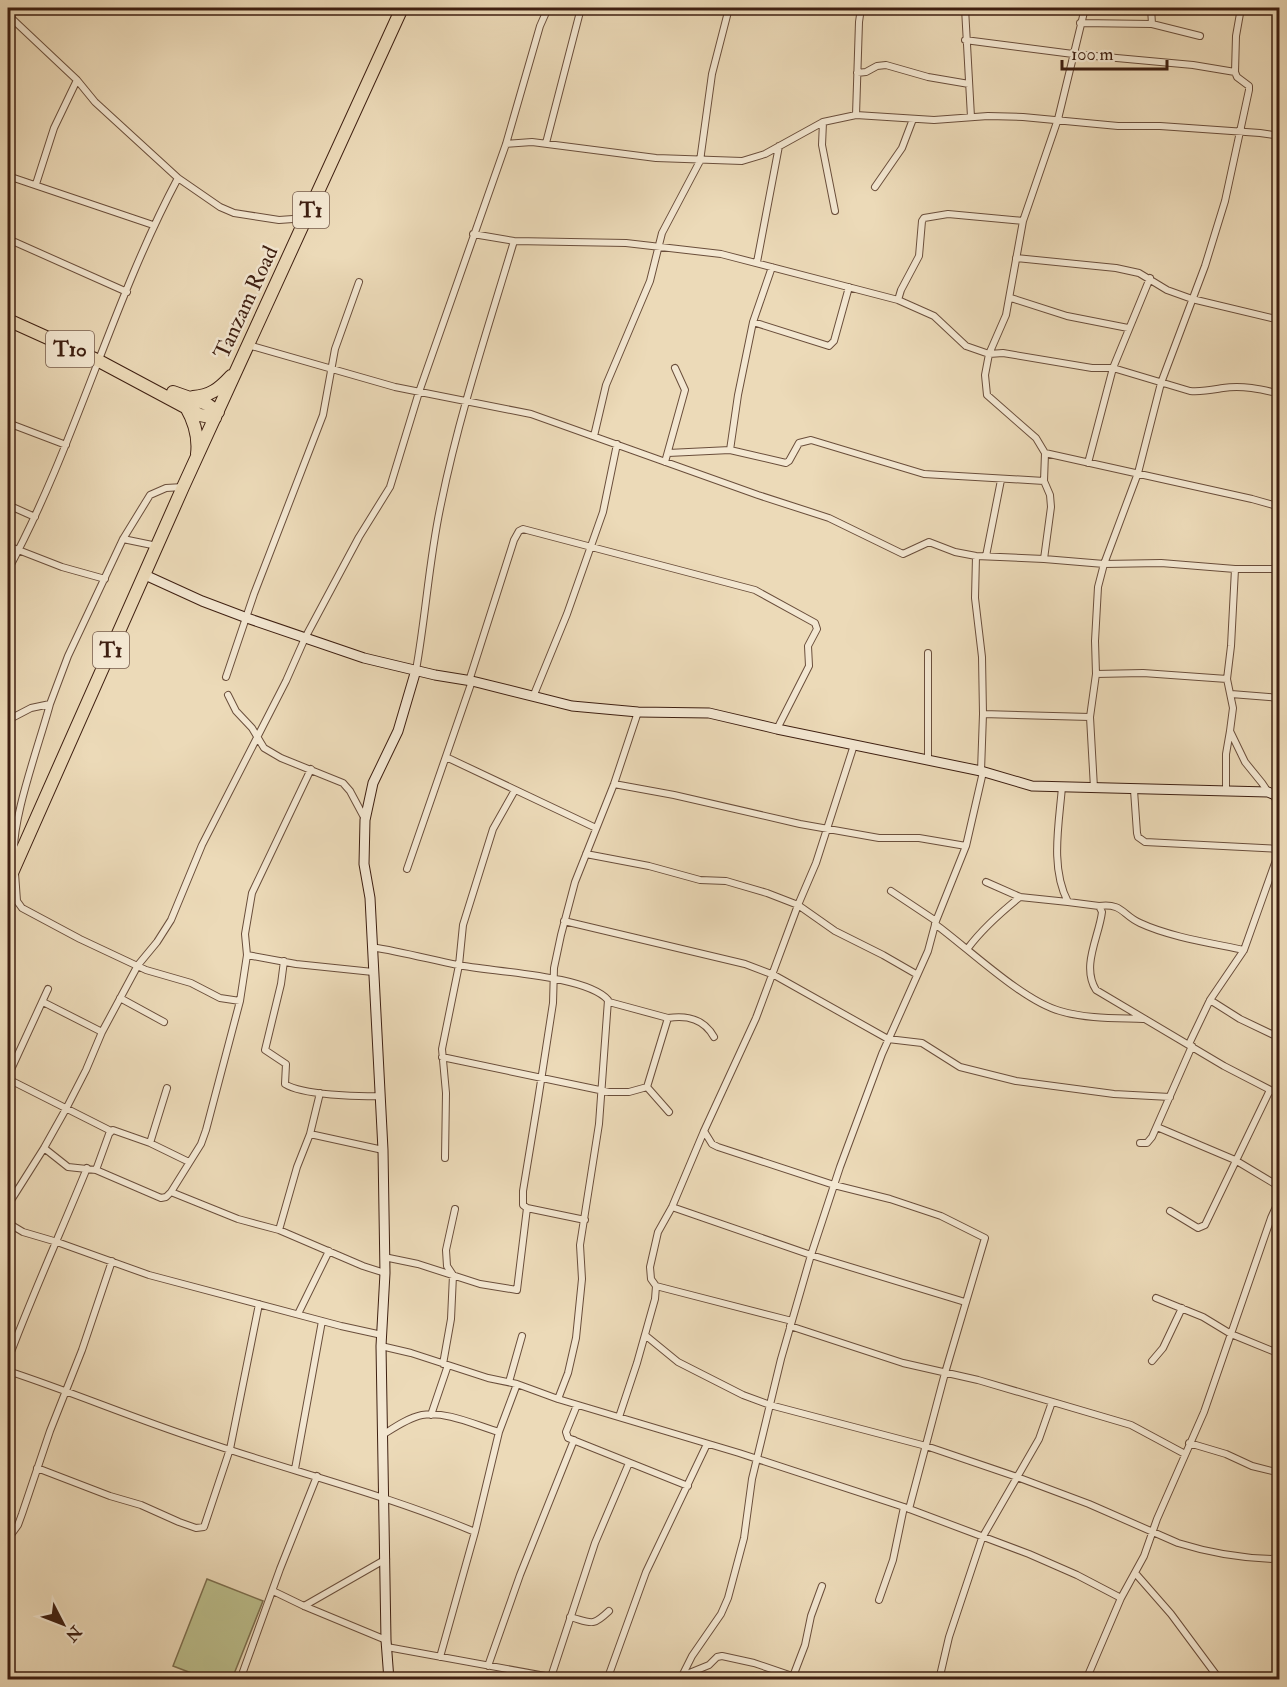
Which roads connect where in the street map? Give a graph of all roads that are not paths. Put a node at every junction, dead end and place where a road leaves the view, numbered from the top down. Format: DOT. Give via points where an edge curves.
graph roads {
  1 [pos="402,8"];
  2 [pos="548,8"];
  3 [pos="581,8"];
  4 [pos="729,8"];
  5 [pos="861,8"];
  6 [pos="965,8"];
  7 [pos="1085,8"];
  8 [pos="1151,8"];
  9 [pos="1241,8"];
  10 [pos="8,15"];
  11 [pos="1080,23"];
  12 [pos="1152,24"];
  13 [pos="1200,36"];
  14 [pos="965,40"];
  15 [pos="1073,54"];
  16 [pos="1235,72"];
  17 [pos="857,73"];
  18 [pos="77,80"];
  19 [pos="969,84"];
  20 [pos="855,115"];
  21 [pos="971,117"];
  22 [pos="913,118"];
  23 [pos="1058,119"];
  24 [pos="823,122"];
  25 [pos="1240,132"];
  26 [pos="1280,136"];
  27 [pos="546,143"];
  28 [pos="506,144"];
  29 [pos="778,146"];
  30 [pos="700,161"];
  31 [pos="8,176"];
  32 [pos="178,178"];
  33 [pos="36,184"];
  34 [pos="875,187"];
  35 [pos="835,211"];
  36 [pos="307,218"];
  37 [pos="1023,221"];
  38 [pos="153,225"];
  39 [pos="473,234"];
  40 [pos="8,239"];
  41 [pos="514,241"];
  42 [pos="657,247"];
  43 [pos="1016,258"];
  44 [pos="757,262"];
  45 [pos="772,267"];
  46 [pos="1150,278"];
  47 [pos="359,282"];
  48 [pos="849,288"];
  49 [pos="127,292"];
  50 [pos="1011,298"];
  51 [pos="1192,299"];
  52 [pos="898,300"];
  53 [pos="8,320"];
  54 [pos="1280,320"];
  55 [pos="753,322"];
  56 [pos="1128,328"];
  57 [pos="248,345"];
  58 [pos="989,354"];
  59 [pos="99,361"];
  60 [pos="331,368"];
  61 [pos="675,368"];
  62 [pos="1113,368"];
  63 [pos="236,371"];
  64 [pos="1161,383"];
  65 [pos="419,392"];
  66 [pos="1280,394"];
  67 [pos="465,401"];
  68 [pos="185,402"];
  69 [pos="217,415"];
  70 [pos="8,423"];
  71 [pos="594,436"];
  72 [pos="617,444"];
  73 [pos="66,445"];
  74 [pos="730,450"];
  75 [pos="668,453"];
  76 [pos="1045,453"];
  77 [pos="196,458"];
  78 [pos="665,462"];
  79 [pos="1088,463"];
  80 [pos="1138,474"];
  81 [pos="1001,480"];
  82 [pos="1044,481"];
  83 [pos="183,487"];
  84 [pos="8,505"];
  85 [pos="1280,507"];
  86 [pos="35,517"];
  87 [pos="123,539"];
  88 [pos="8,546"];
  89 [pos="158,546"];
  90 [pos="591,546"];
  91 [pos="18,550"];
  92 [pos="976,556"];
  93 [pos="986,556"];
  94 [pos="1044,559"];
  95 [pos="1104,564"];
  96 [pos="1235,569"];
  97 [pos="1280,569"];
  98 [pos="8,570"];
  99 [pos="145,575"];
  100 [pos="105,579"];
  101 [pos="247,618"];
  102 [pos="305,638"];
  103 [pos="928,653"];
  104 [pos="416,670"];
  105 [pos="1096,674"];
  106 [pos="226,677"];
  107 [pos="1227,680"];
  108 [pos="471,681"];
  109 [pos="1231,694"];
  110 [pos="228,695"];
  111 [pos="533,697"];
  112 [pos="1280,698"];
  113 [pos="50,704"];
  114 [pos="638,712"];
  115 [pos="983,714"];
  116 [pos="1090,717"];
  117 [pos="8,720"];
  118 [pos="777,729"];
  119 [pos="1230,731"];
  120 [pos="257,738"];
  121 [pos="854,745"];
  122 [pos="446,756"];
  123 [pos="928,760"];
  124 [pos="310,769"];
  125 [pos="982,771"];
  126 [pos="614,784"];
  127 [pos="1062,787"];
  128 [pos="1094,788"];
  129 [pos="515,790"];
  130 [pos="1134,790"];
  131 [pos="1226,792"];
  132 [pos="1275,796"];
  133 [pos="365,820"];
  134 [pos="596,828"];
  135 [pos="828,828"];
  136 [pos="966,846"];
  137 [pos="1280,849"];
  138 [pos="586,854"];
  139 [pos="407,869"];
  140 [pos="11,874"];
  141 [pos="986,882"];
  142 [pos="891,891"];
  143 [pos="1020,897"];
  144 [pos="1068,902"];
  145 [pos="798,905"];
  146 [pos="1099,906"];
  147 [pos="564,921"];
  148 [pos="936,923"];
  149 [pos="372,947"];
  150 [pos="968,948"];
  151 [pos="1244,950"];
  152 [pos="247,955"];
  153 [pos="284,961"];
  154 [pos="138,965"];
  155 [pos="459,965"];
  156 [pos="373,972"];
  157 [pos="916,974"];
  158 [pos="774,975"];
  159 [pos="555,979"];
  160 [pos="48,989"];
  161 [pos="120,998"];
  162 [pos="1210,1000"];
  163 [pos="240,1001"];
  164 [pos="43,1002"];
  165 [pos="609,1002"];
  166 [pos="668,1017"];
  167 [pos="1146,1019"];
  168 [pos="164,1022"];
  169 [pos="102,1032"];
  170 [pos="714,1037"];
  171 [pos="1280,1038"];
  172 [pos="888,1039"];
  173 [pos="1190,1045"];
  174 [pos="442,1057"];
  175 [pos="8,1077"];
  176 [pos="541,1078"];
  177 [pos="647,1087"];
  178 [pos="167,1088"];
  179 [pos="600,1089"];
  180 [pos="1270,1090"];
  181 [pos="320,1093"];
  182 [pos="1280,1095"];
  183 [pos="381,1096"];
  184 [pos="1170,1097"];
  185 [pos="67,1107"];
  186 [pos="669,1112"];
  187 [pos="1157,1127"];
  188 [pos="111,1131"];
  189 [pos="704,1131"];
  190 [pos="310,1134"];
  191 [pos="150,1143"];
  192 [pos="1140,1143"];
  193 [pos="44,1148"];
  194 [pos="383,1150"];
  195 [pos="445,1158"];
  196 [pos="1235,1161"];
  197 [pos="189,1162"];
  198 [pos="87,1168"];
  199 [pos="96,1170"];
  200 [pos="834,1185"];
  201 [pos="1280,1187"];
  202 [pos="171,1192"];
  203 [pos="1280,1198"];
  204 [pos="8,1205"];
  205 [pos="672,1207"];
  206 [pos="527,1208"];
  207 [pos="455,1209"];
  208 [pos="1170,1211"];
  209 [pos="585,1220"];
  210 [pos="8,1223"];
  211 [pos="279,1230"];
  212 [pos="57,1242"];
  213 [pos="329,1251"];
  214 [pos="811,1255"];
  215 [pos="384,1257"];
  216 [pos="112,1261"];
  217 [pos="385,1272"];
  218 [pos="453,1275"];
  219 [pos="656,1286"];
  220 [pos="1156,1298"];
  221 [pos="965,1302"];
  222 [pos="259,1304"];
  223 [pos="1182,1308"];
  224 [pos="298,1314"];
  225 [pos="322,1321"];
  226 [pos="791,1324"];
  227 [pos="1231,1334"];
  228 [pos="382,1335"];
  229 [pos="645,1335"];
  230 [pos="522,1336"];
  231 [pos="381,1346"];
  232 [pos="1280,1354"];
  233 [pos="8,1360"];
  234 [pos="1152,1361"];
  235 [pos="446,1364"];
  236 [pos="8,1371"];
  237 [pos="945,1373"];
  238 [pos="508,1382"];
  239 [pos="517,1384"];
  240 [pos="67,1390"];
  241 [pos="558,1399"];
  242 [pos="1052,1402"];
  243 [pos="577,1405"];
  244 [pos="770,1405"];
  245 [pos="431,1415"];
  246 [pos="619,1418"];
  247 [pos="499,1432"];
  248 [pos="384,1434"];
  249 [pos="574,1440"];
  250 [pos="1190,1443"];
  251 [pos="707,1444"];
  252 [pos="926,1446"];
  253 [pos="230,1449"];
  254 [pos="1185,1454"];
  255 [pos="758,1459"];
  256 [pos="629,1463"];
  257 [pos="37,1468"];
  258 [pos="295,1469"];
  259 [pos="1280,1473"];
  260 [pos="317,1476"];
  261 [pos="1017,1477"];
  262 [pos="688,1486"];
  263 [pos="385,1498"];
  264 [pos="907,1508"];
  265 [pos="475,1532"];
  266 [pos="1152,1532"];
  267 [pos="982,1538"];
  268 [pos="8,1539"];
  269 [pos="386,1559"];
  270 [pos="1280,1559"];
  271 [pos="1136,1574"];
  272 [pos="822,1586"];
  273 [pos="273,1591"];
  274 [pos="1121,1598"];
  275 [pos="879,1600"];
  276 [pos="304,1606"];
  277 [pos="609,1611"];
  278 [pos="570,1617"];
  279 [pos="386,1643"];
  280 [pos="440,1657"];
  281 [pos="488,1666"];
  282 [pos="8,1672"];
  283 [pos="551,1677"];
  284 [pos="681,1678"];
  285 [pos="792,1678"];
  286 [pos="25,1680"];
  287 [pos="240,1680"];
  288 [pos="389,1680"];
  289 [pos="567,1680"];
  290 [pos="607,1680"];
  291 [pos="804,1680"];
  292 [pos="939,1680"];
  293 [pos="1086,1680"];
  294 [pos="1220,1680"];
  1 -- 36 [label="highway, Tanzam Road / T1"];
  2 -- 28 [label="street"];
  3 -- 27 [label="street"];
  4 -- 30 [label="street" via="708,94"];
  5 -- 17 [label="street"];
  6 -- 14 [label="street"];
  7 -- 11 [label="street"];
  8 -- 12 [label="street"];
  9 -- 16 [label="street"];
  10 -- 18 [label="street"];
  11 -- 12 [label="street"];
  11 -- 15 [label="street"];
  12 -- 13 [label="street"];
  14 -- 15 [label="street"];
  14 -- 19 [label="street"];
  15 -- 16 [label="street"];
  15 -- 23 [label="street"];
  16 -- 25 [label="street" via="1249,86"];
  17 -- 19 [label="street" via="886,65"];
  17 -- 20 [label="street"];
  18 -- 32 [label="street" via="95,102"];
  18 -- 33 [label="street" via="54,128"];
  19 -- 21 [label="street"];
  20 -- 22 [label="street"];
  20 -- 24 [label="street"];
  21 -- 22 [label="street"];
  21 -- 23 [label="street"];
  22 -- 34 [label="street" via="902,148"];
  23 -- 25 [label="street"];
  23 -- 37 [label="street"];
  24 -- 29 [label="street"];
  24 -- 35 [label="street" via="822,145"];
  25 -- 26 [label="street"];
  25 -- 51 [label="street" via="1225,201"];
  27 -- 28 [label="street"];
  27 -- 30 [label="street"];
  28 -- 39 [label="street"];
  29 -- 30 [label="street" via="753,159"];
  29 -- 44 [label="street"];
  30 -- 42 [label="street"];
  31 -- 33 [label="street"];
  32 -- 36 [label="street" via="234,213 279,220"];
  32 -- 38 [label="street"];
  33 -- 38 [label="street"];
  36 -- 57 [label="highway, Tanzam Road / T1"];
  37 -- 43 [label="street"];
  37 -- 52 [label="street" via="948,214 924,218 920,256"];
  38 -- 49 [label="street"];
  39 -- 41 [label="street"];
  39 -- 65 [label="street"];
  40 -- 49 [label="street"];
  41 -- 42 [label="street"];
  41 -- 67 [label="street"];
  42 -- 44 [label="street"];
  42 -- 71 [label="street" via="650,280 606,385"];
  43 -- 46 [label="street" via="1116,268"];
  43 -- 50 [label="street"];
  44 -- 45 [label="street"];
  45 -- 48 [label="street"];
  45 -- 55 [label="street"];
  46 -- 51 [label="street" via="1167,290"];
  46 -- 56 [label="street"];
  47 -- 60 [label="street"];
  48 -- 52 [label="street"];
  48 -- 55 [label="street" via="834,341 829,346"];
  49 -- 59 [label="street"];
  50 -- 56 [label="street" via="1067,316"];
  50 -- 58 [label="street"];
  51 -- 54 [label="street"];
  51 -- 64 [label="street"];
  52 -- 58 [label="street" via="934,316 966,346"];
  53 -- 59 [label="highway, T10"];
  55 -- 74 [label="street"];
  56 -- 62 [label="street"];
  57 -- 60 [label="street"];
  57 -- 63 [label="highway, Tanzam Road / T1"];
  58 -- 62 [label="street"];
  58 -- 76 [label="street" via="987,395 1036,438"];
  59 -- 68 [label="highway, T10" via="136,382"];
  59 -- 73 [label="street"];
  60 -- 65 [label="street"];
  60 -- 101 [label="street" via="323,416"];
  61 -- 75 [label="street" via="685,390"];
  62 -- 64 [label="street"];
  62 -- 79 [label="street"];
  63 -- 68 [label="highway" via="216,390"];
  63 -- 69 [label="highway, Tanzam Road / T1"];
  64 -- 66 [label="street" via="1201,392 1239,387"];
  64 -- 80 [label="street"];
  65 -- 67 [label="street"];
  65 -- 102 [label="street" via="390,488"];
  67 -- 71 [label="street" via="531,414"];
  67 -- 104 [label="street" via="436,527"];
  68 -- 69 [label="highway, T10" via="207,404"];
  68 -- 77 [label="highway" via="197,436"];
  69 -- 77 [label="highway, T1"];
  70 -- 73 [label="street"];
  71 -- 72 [label="street"];
  72 -- 78 [label="street"];
  72 -- 90 [label="street" via="608,495"];
  73 -- 86 [label="street"];
  74 -- 75 [label="street"];
  74 -- 81 [label="street" via="786,463 799,442 811,440 924,474"];
  75 -- 78 [label="street"];
  76 -- 79 [label="street"];
  76 -- 82 [label="street"];
  77 -- 83 [label="highway, T1"];
  78 -- 92 [label="street" via="829,518 903,554 928,542"];
  79 -- 80 [label="street"];
  80 -- 85 [label="street"];
  80 -- 95 [label="street"];
  81 -- 82 [label="street"];
  81 -- 93 [label="street"];
  82 -- 94 [label="street" via="1051,507"];
  83 -- 87 [label="street" via="166,488 150,495"];
  83 -- 89 [label="highway, T1"];
  84 -- 86 [label="street"];
  86 -- 91 [label="street"];
  87 -- 89 [label="street"];
  87 -- 100 [label="street"];
  88 -- 91 [label="street"];
  89 -- 99 [label="highway, T1"];
  90 -- 108 [label="street" via="519,531"];
  90 -- 111 [label="street"];
  90 -- 118 [label="street" via="755,590 815,623 817,629 808,646 809,666"];
  91 -- 98 [label="street"];
  91 -- 100 [label="street"];
  92 -- 93 [label="street"];
  92 -- 115 [label="street"];
  93 -- 94 [label="street"];
  94 -- 95 [label="street"];
  95 -- 96 [label="street" via="1161,563"];
  95 -- 105 [label="street" via="1098,587"];
  96 -- 97 [label="street"];
  96 -- 107 [label="street"];
  99 -- 101 [label="street"];
  99 -- 140 [label="highway, T1"];
  100 -- 113 [label="street"];
  101 -- 102 [label="street"];
  101 -- 106 [label="street"];
  102 -- 104 [label="street"];
  102 -- 120 [label="street"];
  103 -- 123 [label="street"];
  104 -- 108 [label="street"];
  104 -- 133 [label="street" via="398,731 373,783"];
  105 -- 107 [label="street" via="1143,673"];
  105 -- 116 [label="street"];
  107 -- 109 [label="street"];
  108 -- 111 [label="street"];
  108 -- 122 [label="street"];
  109 -- 112 [label="street"];
  109 -- 119 [label="street"];
  110 -- 120 [label="street"];
  111 -- 114 [label="street" via="588,708"];
  113 -- 117 [label="street"];
  113 -- 140 [label="street" via="16,830"];
  114 -- 118 [label="street" via="709,713"];
  114 -- 126 [label="street"];
  115 -- 116 [label="street"];
  115 -- 125 [label="street"];
  116 -- 128 [label="street"];
  118 -- 121 [label="street"];
  119 -- 131 [label="street"];
  119 -- 132 [label="street" via="1245,762"];
  120 -- 124 [label="street" via="270,753"];
  120 -- 154 [label="street" via="202,845 171,920"];
  121 -- 123 [label="street"];
  121 -- 135 [label="street"];
  122 -- 129 [label="street"];
  122 -- 139 [label="street"];
  123 -- 125 [label="street"];
  124 -- 133 [label="street" via="348,787"];
  124 -- 152 [label="street" via="252,893 245,934"];
  125 -- 127 [label="street" via="1022,784"];
  125 -- 136 [label="street"];
  126 -- 134 [label="street"];
  126 -- 135 [label="street"];
  127 -- 128 [label="street"];
  127 -- 144 [label="street" via="1059,877"];
  128 -- 130 [label="street"];
  129 -- 134 [label="street"];
  129 -- 155 [label="street" via="493,829 465,914"];
  130 -- 131 [label="street"];
  130 -- 137 [label="street" via="1137,833 1145,842"];
  131 -- 132 [label="street"];
  133 -- 149 [label="street" via="364,864"];
  134 -- 138 [label="street"];
  135 -- 136 [label="street" via="879,838 919,838"];
  135 -- 145 [label="street"];
  136 -- 148 [label="street"];
  137 -- 151 [label="street"];
  138 -- 145 [label="street" via="700,880 736,884"];
  138 -- 147 [label="street"];
  140 -- 154 [label="street" via="22,908"];
  141 -- 143 [label="street"];
  142 -- 148 [label="street"];
  143 -- 144 [label="street"];
  143 -- 150 [label="street" via="992,920"];
  144 -- 146 [label="street"];
  145 -- 157 [label="street"];
  145 -- 158 [label="street"];
  146 -- 151 [label="street" via="1121,908 1137,922 1158,930"];
  146 -- 167 [label="street" via="1102,912 1091,962 1093,984 1101,994"];
  147 -- 158 [label="street" via="721,958"];
  147 -- 159 [label="street"];
  148 -- 150 [label="street"];
  148 -- 157 [label="street"];
  149 -- 155 [label="street"];
  149 -- 156 [label="street"];
  150 -- 167 [label="street" via="1046,1006 1091,1016"];
  151 -- 162 [label="street"];
  152 -- 153 [label="street"];
  152 -- 163 [label="street"];
  153 -- 156 [label="street"];
  153 -- 181 [label="street" via="265,1050 286,1064 286,1085"];
  154 -- 161 [label="street"];
  154 -- 163 [label="street"];
  155 -- 159 [label="street"];
  155 -- 174 [label="street"];
  156 -- 183 [label="street"];
  157 -- 172 [label="street"];
  158 -- 172 [label="street"];
  158 -- 189 [label="street"];
  159 -- 165 [label="street" via="592,988"];
  159 -- 176 [label="street"];
  160 -- 164 [label="street"];
  161 -- 168 [label="street"];
  161 -- 169 [label="street"];
  162 -- 171 [label="street"];
  162 -- 173 [label="street"];
  163 -- 197 [label="street" via="204,1137"];
  164 -- 169 [label="street"];
  164 -- 175 [label="street"];
  165 -- 166 [label="street"];
  165 -- 179 [label="street"];
  166 -- 170 [label="street" via="697,1020"];
  166 -- 177 [label="street"];
  167 -- 173 [label="street"];
  169 -- 185 [label="street"];
  172 -- 184 [label="street" via="922,1043 946,1060 995,1077 1114,1094"];
  172 -- 200 [label="street"];
  173 -- 180 [label="street"];
  173 -- 184 [label="street"];
  174 -- 176 [label="street"];
  174 -- 195 [label="street"];
  175 -- 185 [label="street"];
  176 -- 179 [label="street"];
  176 -- 206 [label="street" via="523,1191 523,1205"];
  177 -- 179 [label="street" via="628,1092"];
  177 -- 186 [label="street"];
  178 -- 191 [label="street"];
  179 -- 209 [label="street"];
  180 -- 182 [label="street"];
  180 -- 196 [label="street"];
  181 -- 183 [label="street"];
  181 -- 190 [label="street"];
  183 -- 194 [label="street"];
  184 -- 187 [label="street"];
  185 -- 188 [label="street"];
  185 -- 193 [label="street"];
  187 -- 192 [label="street" via="1147,1143"];
  187 -- 196 [label="street"];
  188 -- 191 [label="street"];
  188 -- 199 [label="street"];
  189 -- 200 [label="street" via="718,1147"];
  189 -- 205 [label="street"];
  190 -- 194 [label="street"];
  190 -- 211 [label="street"];
  191 -- 197 [label="street"];
  193 -- 198 [label="street" via="68,1167"];
  193 -- 204 [label="street"];
  194 -- 215 [label="street"];
  196 -- 201 [label="street"];
  196 -- 208 [label="street" via="1201,1228"];
  197 -- 202 [label="street"];
  198 -- 199 [label="street"];
  198 -- 212 [label="street"];
  199 -- 202 [label="street" via="161,1198"];
  200 -- 214 [label="street"];
  200 -- 221 [label="street" via="942,1216 985,1238"];
  202 -- 211 [label="street" via="238,1219"];
  203 -- 227 [label="street"];
  205 -- 214 [label="street"];
  205 -- 219 [label="street" via="653,1248 650,1267"];
  206 -- 209 [label="street"];
  206 -- 218 [label="street" via="517,1290"];
  207 -- 218 [label="street" via="446,1250 447,1266"];
  209 -- 241 [label="street" via="580,1245 582,1279 576,1338"];
  210 -- 212 [label="street"];
  211 -- 213 [label="street"];
  212 -- 216 [label="street"];
  212 -- 233 [label="street"];
  213 -- 217 [label="street"];
  213 -- 224 [label="street"];
  214 -- 221 [label="street"];
  214 -- 226 [label="street"];
  215 -- 217 [label="street"];
  215 -- 218 [label="street"];
  216 -- 222 [label="street"];
  216 -- 240 [label="street"];
  217 -- 228 [label="street"];
  218 -- 235 [label="street"];
  219 -- 226 [label="street"];
  219 -- 229 [label="street"];
  220 -- 223 [label="street"];
  221 -- 237 [label="street"];
  222 -- 224 [label="street"];
  222 -- 253 [label="street"];
  223 -- 227 [label="street"];
  223 -- 234 [label="street" via="1163,1348"];
  224 -- 225 [label="street"];
  225 -- 228 [label="street"];
  225 -- 258 [label="street"];
  226 -- 237 [label="street" via="880,1356"];
  226 -- 244 [label="street"];
  227 -- 232 [label="street"];
  227 -- 250 [label="street"];
  228 -- 231 [label="street"];
  229 -- 244 [label="street" via="691,1369"];
  229 -- 246 [label="street"];
  230 -- 238 [label="street"];
  231 -- 235 [label="street"];
  231 -- 248 [label="street"];
  235 -- 238 [label="street"];
  235 -- 245 [label="street"];
  236 -- 240 [label="street"];
  237 -- 242 [label="street"];
  237 -- 252 [label="street"];
  238 -- 239 [label="street"];
  239 -- 241 [label="street"];
  239 -- 247 [label="street"];
  240 -- 253 [label="street"];
  240 -- 257 [label="street"];
  241 -- 243 [label="street"];
  242 -- 254 [label="street" via="1131,1425"];
  242 -- 261 [label="street"];
  243 -- 246 [label="street"];
  243 -- 249 [label="street" via="566,1432 567,1438"];
  244 -- 252 [label="street"];
  244 -- 255 [label="street"];
  245 -- 247 [label="street" via="448,1416"];
  245 -- 248 [label="street" via="413,1418"];
  246 -- 251 [label="street"];
  247 -- 265 [label="street"];
  248 -- 263 [label="street"];
  249 -- 256 [label="street"];
  249 -- 281 [label="street"];
  250 -- 254 [label="street"];
  250 -- 259 [label="street"];
  251 -- 255 [label="street"];
  251 -- 262 [label="street"];
  252 -- 261 [label="street"];
  252 -- 264 [label="street"];
  253 -- 257 [label="street" via="201,1529"];
  253 -- 258 [label="street"];
  254 -- 266 [label="street"];
  255 -- 264 [label="street"];
  255 -- 284 [label="street" via="728,1598"];
  256 -- 262 [label="street"];
  256 -- 278 [label="street" via="595,1543"];
  257 -- 268 [label="street" via="18,1525"];
  258 -- 260 [label="street"];
  260 -- 263 [label="street"];
  260 -- 273 [label="street"];
  261 -- 266 [label="street"];
  261 -- 267 [label="street"];
  262 -- 290 [label="street" via="646,1572"];
  263 -- 265 [label="street"];
  263 -- 269 [label="street"];
  264 -- 267 [label="street"];
  264 -- 275 [label="street"];
  265 -- 280 [label="street"];
  266 -- 270 [label="street" via="1197,1549"];
  266 -- 271 [label="street"];
  267 -- 274 [label="street" via="1077,1575"];
  267 -- 292 [label="street"];
  269 -- 276 [label="street"];
  269 -- 279 [label="street"];
  271 -- 274 [label="street"];
  271 -- 294 [label="street"];
  272 -- 285 [label="street"];
  273 -- 276 [label="street"];
  273 -- 287 [label="street"];
  274 -- 293 [label="street"];
  276 -- 279 [label="street"];
  277 -- 278 [label="street" via="593,1623"];
  278 -- 283 [label="street"];
  279 -- 280 [label="street"];
  279 -- 288 [label="street"];
  280 -- 281 [label="street"];
  281 -- 283 [label="street"];
  282 -- 286 [label="street"];
  283 -- 289 [label="street"];
  284 -- 285 [label="street" via="722,1656"];
  285 -- 291 [label="street"];
}
